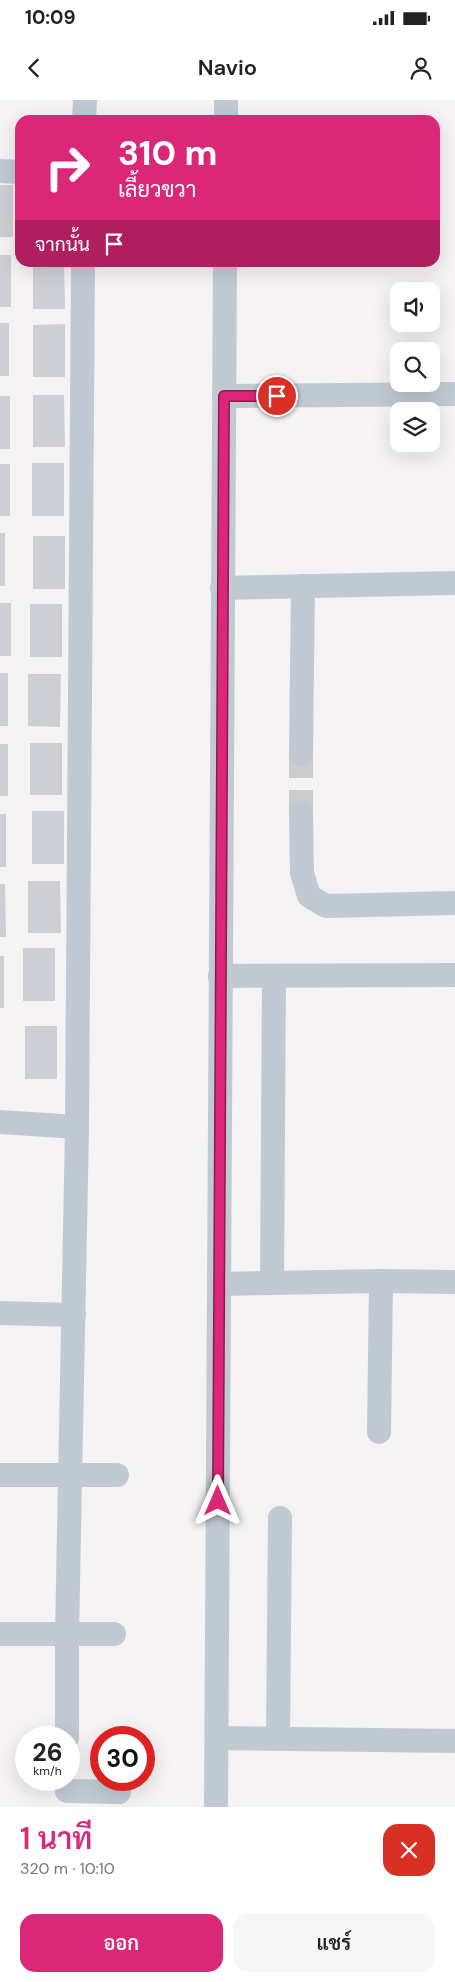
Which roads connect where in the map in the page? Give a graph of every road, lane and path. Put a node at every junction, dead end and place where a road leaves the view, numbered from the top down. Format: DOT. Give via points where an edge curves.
graph roads {
  1 [pos="85,100"];
  2 [pos="226,100"];
  3 [pos="84,115"];
  4 [pos="226,115"];
  5 [pos="0,171"];
  6 [pos="15,172"];
  7 [pos="83,267"];
  8 [pos="225,267"];
  9 [pos="455,394"];
  10 [pos="224,396"];
  11 [pos="455,582"];
  12 [pos="303,586"];
  13 [pos="222,588"];
  14 [pos="301,754"];
  15 [pos="302,813"];
  16 [pos="455,904"];
  17 [pos="455,975"];
  18 [pos="220,976"];
  19 [pos="274,976"];
  20 [pos="0,1122"];
  21 [pos="77,1127"];
  22 [pos="381,1281"];
  23 [pos="455,1282"];
  24 [pos="272,1283"];
  25 [pos="219,1284"];
  26 [pos="0,1314"];
  27 [pos="74,1315"];
  28 [pos="379,1432"];
  29 [pos="0,1474"];
  30 [pos="70,1474"];
  31 [pos="117,1474"];
  32 [pos="280,1518"];
  33 [pos="0,1634"];
  34 [pos="114,1634"];
  35 [pos="67,1635"];
  36 [pos="67,1726"];
  37 [pos="216,1738"];
  38 [pos="278,1739"];
  39 [pos="455,1741"];
  40 [pos="118,1792"];
  41 [pos="67,1793"];
  42 [pos="216,1807"];
  1 -- 3 [label="street"];
  2 -- 4 [label="street"];
  5 -- 6 [label="street"];
  7 -- 21 [label="street"];
  8 -- 10 [label="street"];
  9 -- 10 [label="street"];
  10 -- 13 [label="street"];
  11 -- 12 [label="street"];
  12 -- 13 [label="street"];
  12 -- 14 [label="street"];
  13 -- 18 [label="street"];
  15 -- 16 [label="street" via="302,873 309,896 326,906"];
  17 -- 19 [label="street"];
  18 -- 19 [label="street"];
  18 -- 25 [label="street"];
  19 -- 24 [label="street"];
  20 -- 21 [label="street"];
  21 -- 27 [label="street"];
  22 -- 23 [label="street"];
  22 -- 24 [label="street"];
  22 -- 28 [label="street"];
  24 -- 25 [label="street"];
  25 -- 37 [label="street"];
  26 -- 27 [label="street"];
  27 -- 30 [label="street"];
  29 -- 30 [label="street"];
  30 -- 31 [label="street"];
  30 -- 35 [label="street"];
  32 -- 38 [label="street"];
  33 -- 35 [label="street"];
  34 -- 35 [label="street"];
  35 -- 36 [label="street"];
  37 -- 38 [label="street"];
  37 -- 42 [label="street"];
  38 -- 39 [label="street"];
  40 -- 41 [label="street"];
}
